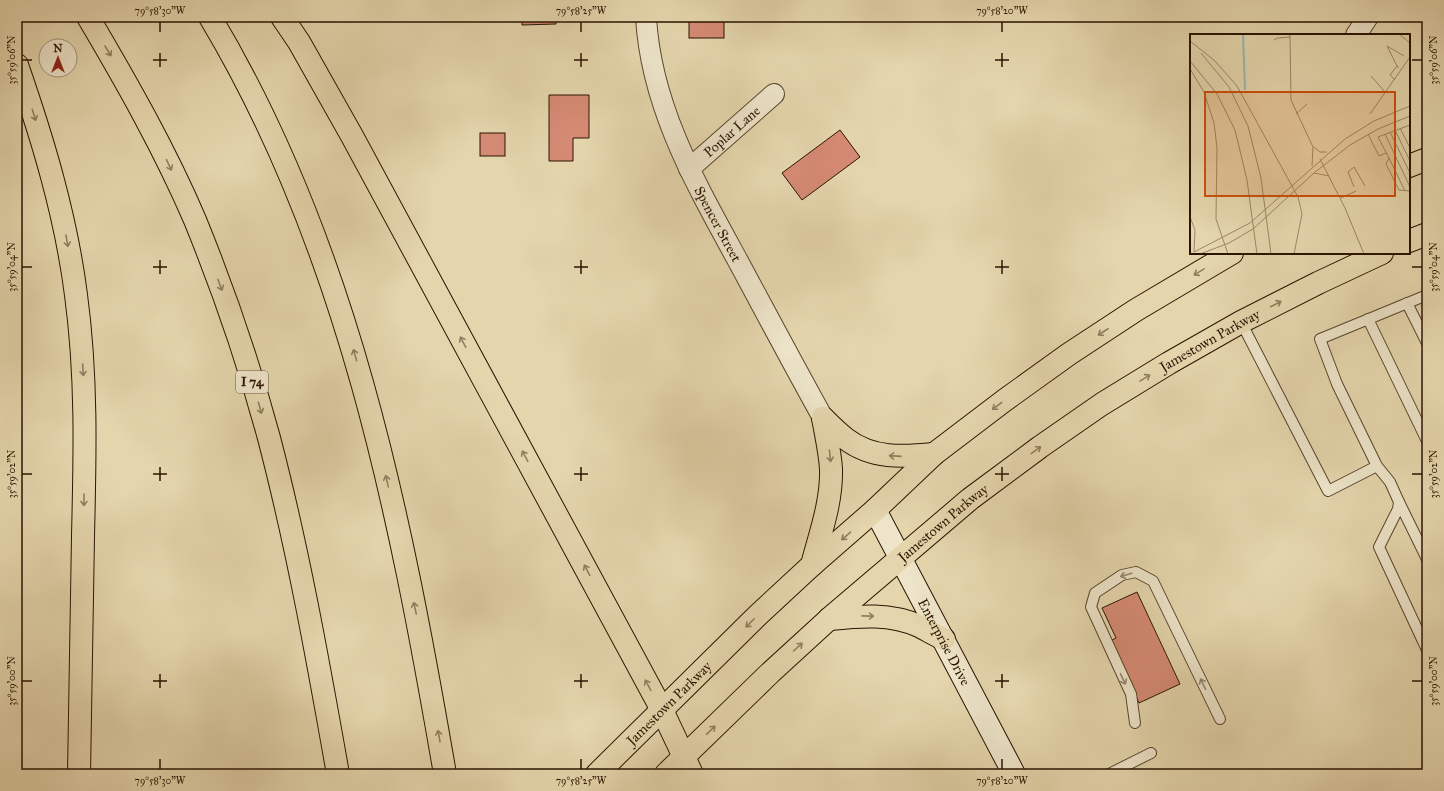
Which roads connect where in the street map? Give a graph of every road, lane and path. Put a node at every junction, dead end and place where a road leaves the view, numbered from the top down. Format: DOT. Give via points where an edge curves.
graph roads {
  1 [pos="88,17"];
  2 [pos="210,17"];
  3 [pos="282,17"];
  4 [pos="646,17"];
  5 [pos="1368,17"];
  6 [pos="1357,34"];
  7 [pos="17,65"];
  8 [pos="774,94"];
  9 [pos="1427,159"];
  10 [pos="1410,166"];
  11 [pos="689,169"];
  12 [pos="1427,234"];
  13 [pos="1410,241"];
  14 [pos="1230,254"];
  15 [pos="1380,254"];
  16 [pos="1427,295"];
  17 [pos="1407,303"];
  18 [pos="1368,319"];
  19 [pos="1241,322"];
  20 [pos="1427,343"];
  21 [pos="823,418"];
  22 [pos="1427,441"];
  23 [pos="934,454"];
  24 [pos="1377,466"];
  25 [pos="1399,502"];
  26 [pos="875,510"];
  27 [pos="900,558"];
  28 [pos="1427,559"];
  29 [pos="812,565"];
  30 [pos="829,619"];
  31 [pos="944,639"];
  32 [pos="1427,650"];
  33 [pos="662,710"];
  34 [pos="1220,720"];
  35 [pos="1135,723"];
  36 [pos="1151,753"];
  37 [pos="688,766"];
  38 [pos="79,774"];
  39 [pos="338,774"];
  40 [pos="445,774"];
  41 [pos="597,774"];
  42 [pos="666,774"];
  43 [pos="1014,774"];
  44 [pos="1109,774"];
  1 -- 39 [label="main road, I 74, one-way" via="126,81 191,212 248,365 269,438 296,554"];
  40 -- 2 [label="main road, one-way" via="424,652 399,532 371,411 348,334 322,254 291,178 257,103"];
  33 -- 3 [label="main road, one-way" via="352,136"];
  4 -- 11 [label="street, Spencer Street" via="659,92 671,130"];
  5 -- 6 [label="street"];
  7 -- 38 [label="main road, one-way" via="50,169 65,232 76,295 82,357 85,422"];
  8 -- 11 [label="street, Poplar Lane"];
  9 -- 10 [label="main road"];
  11 -- 21 [label="street, Spencer Street"];
  12 -- 13 [label="main road"];
  14 -- 23 [label="main road, Jamestown Parkway, one-way" via="1136,310 1069,354"];
  19 -- 15 [label="main road, Jamestown Parkway, one-way"];
  16 -- 17 [label="lane"];
  17 -- 18 [label="lane"];
  17 -- 20 [label="lane"];
  18 -- 22 [label="lane"];
  18 -- 24 [label="lane" via="1320,339 1337,384"];
  19 -- 24 [label="lane" via="1328,490"];
  27 -- 19 [label="main road, Jamestown Parkway, one-way" via="970,500 1102,404"];
  23 -- 21 [label="main road, one-way" via="907,457 875,453 846,439"];
  21 -- 29 [label="main road, one-way" via="829,448 830,489"];
  23 -- 26 [label="main road, Jamestown Parkway"];
  24 -- 25 [label="lane" via="1390,482"];
  25 -- 28 [label="lane"];
  25 -- 32 [label="lane" via="1379,547"];
  26 -- 27 [label="street, Enterprise Drive"];
  26 -- 29 [label="main road, Jamestown Parkway, one-way"];
  27 -- 30 [label="main road, Jamestown Parkway"];
  27 -- 31 [label="street, Enterprise Drive"];
  29 -- 33 [label="main road, Jamestown Parkway, one-way"];
  30 -- 31 [label="main road, one-way" via="879,616 918,626"];
  37 -- 30 [label="main road, Jamestown Parkway, one-way" via="770,673"];
  31 -- 43 [label="street, Enterprise Drive"];
  33 -- 37 [label="main road"];
  33 -- 41 [label="main road, Jamestown Parkway"];
  34 -- 35 [label="lane, one-way" via="1153,581 1136,572 1122,575 1095,593 1091,607 1131,694"];
  36 -- 44 [label="lane"];
  37 -- 42 [label="main road, Jamestown Parkway"];
}
